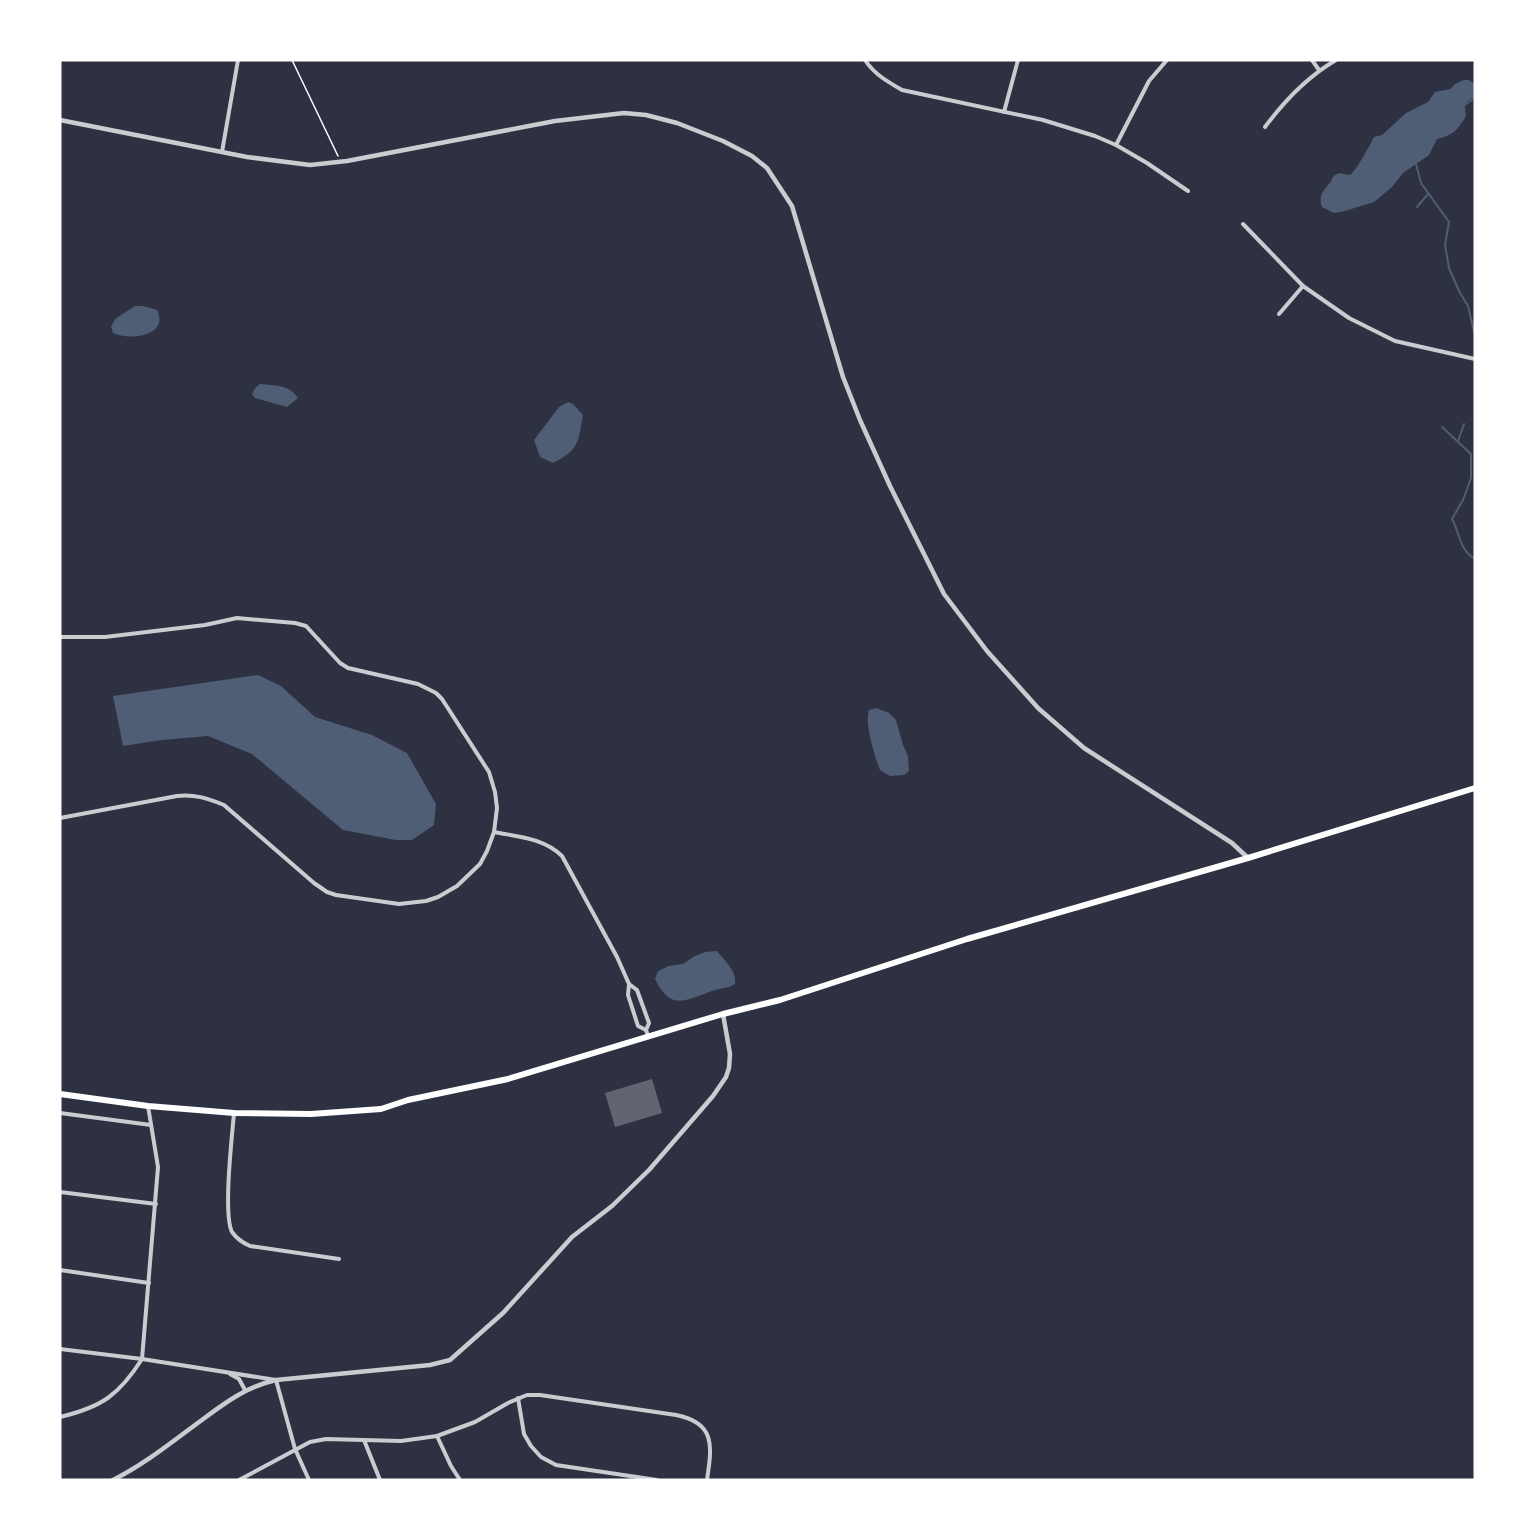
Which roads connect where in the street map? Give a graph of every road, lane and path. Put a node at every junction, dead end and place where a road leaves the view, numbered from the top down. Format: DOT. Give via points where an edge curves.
graph roads {
  1 [pos="238,60"];
  2 [pos="292,60"];
  3 [pos="865,60"];
  4 [pos="1018,60"];
  5 [pos="1167,60"];
  6 [pos="1312,60"];
  7 [pos="1336,60"];
  8 [pos="1319,70"];
  9 [pos="1004,112"];
  10 [pos="60,120"];
  11 [pos="1265,127"];
  12 [pos="1116,145"];
  13 [pos="222,152"];
  14 [pos="342,162"];
  15 [pos="1188,191"];
  16 [pos="1243,224"];
  17 [pos="1303,286"];
  18 [pos="1279,314"];
  19 [pos="1475,359"];
  20 [pos="60,637"];
  21 [pos="1475,788"];
  22 [pos="60,818"];
  23 [pos="494,832"];
  24 [pos="1248,858"];
  25 [pos="629,984"];
  26 [pos="723,1014"];
  27 [pos="647,1033"];
  28 [pos="60,1094"];
  29 [pos="148,1106"];
  30 [pos="60,1113"];
  31 [pos="234,1113"];
  32 [pos="151,1125"];
  33 [pos="60,1192"];
  34 [pos="156,1204"];
  35 [pos="339,1259"];
  36 [pos="60,1270"];
  37 [pos="149,1283"];
  38 [pos="60,1349"];
  39 [pos="142,1359"];
  40 [pos="227,1373"];
  41 [pos="276,1380"];
  42 [pos="245,1390"];
  43 [pos="518,1398"];
  44 [pos="60,1418"];
  45 [pos="437,1436"];
  46 [pos="364,1440"];
  47 [pos="295,1449"];
  48 [pos="639,1479"];
  49 [pos="113,1480"];
  50 [pos="239,1480"];
  51 [pos="309,1480"];
  52 [pos="380,1480"];
  53 [pos="460,1480"];
  54 [pos="657,1480"];
  55 [pos="707,1480"];
  1 -- 13 [label="street"];
  2 -- 14 [label="path"];
  3 -- 9 [label="street" via="885,81 902,90"];
  4 -- 9 [label="street"];
  5 -- 12 [label="street" via="1149,81"];
  6 -- 8 [label="street"];
  7 -- 8 [label="street"];
  8 -- 11 [label="street" via="1276,111"];
  9 -- 12 [label="street" via="1068,126"];
  10 -- 13 [label="street"];
  12 -- 15 [label="street"];
  13 -- 14 [label="street" via="285,164"];
  14 -- 24 [label="street" via="555,121 624,113 677,123 723,141 768,168 792,206 851,398 944,594 987,651 1038,708 1084,748 1232,843"];
  16 -- 17 [label="street"];
  17 -- 18 [label="street"];
  17 -- 19 [label="street" via="1349,318 1395,341"];
  20 -- 23 [label="street" via="105,637 237,618 306,626 348,668 418,684 436,693 489,772 497,808"];
  21 -- 24 [label="main road"];
  22 -- 23 [label="street" via="177,796 206,797 224,805 327,892 399,904 426,901 457,886 480,864"];
  23 -- 25 [label="street" via="541,841 562,856"];
  24 -- 26 [label="main road"];
  25 -- 27 [label="street" via="628,995 638,1026"];
  25 -- 27 [label="street" via="643,1003 649,1023"];
  26 -- 27 [label="main road"];
  26 -- 41 [label="street" via="729,1068 713,1096 637,1182 572,1237 503,1313 450,1360"];
  27 -- 31 [label="main road" via="508,1079 381,1109 311,1114"];
  28 -- 29 [label="main road"];
  29 -- 31 [label="main road"];
  29 -- 32 [label="street"];
  30 -- 32 [label="street"];
  31 -- 35 [label="street" via="229,1216 234,1235 250,1246"];
  32 -- 34 [label="street" via="158,1167"];
  33 -- 34 [label="street"];
  34 -- 37 [label="street"];
  36 -- 37 [label="street"];
  37 -- 39 [label="street"];
  38 -- 39 [label="street"];
  39 -- 40 [label="street"];
  39 -- 44 [label="street" via="109,1399"];
  40 -- 41 [label="street"];
  40 -- 42 [label="street" via="238,1379"];
  41 -- 42 [label="street"];
  41 -- 47 [label="street"];
  42 -- 49 [label="street" via="153,1457"];
  43 -- 45 [label="street" via="481,1419"];
  43 -- 48 [label="street" via="526,1440 541,1457 556,1465"];
  43 -- 55 [label="street" via="540,1395 691,1418 709,1436"];
  45 -- 46 [label="street" via="401,1441"];
  45 -- 53 [label="street"];
  46 -- 47 [label="street" via="318,1440"];
  46 -- 52 [label="street"];
  47 -- 50 [label="street"];
  47 -- 51 [label="street"];
  48 -- 54 [label="street"];
}
